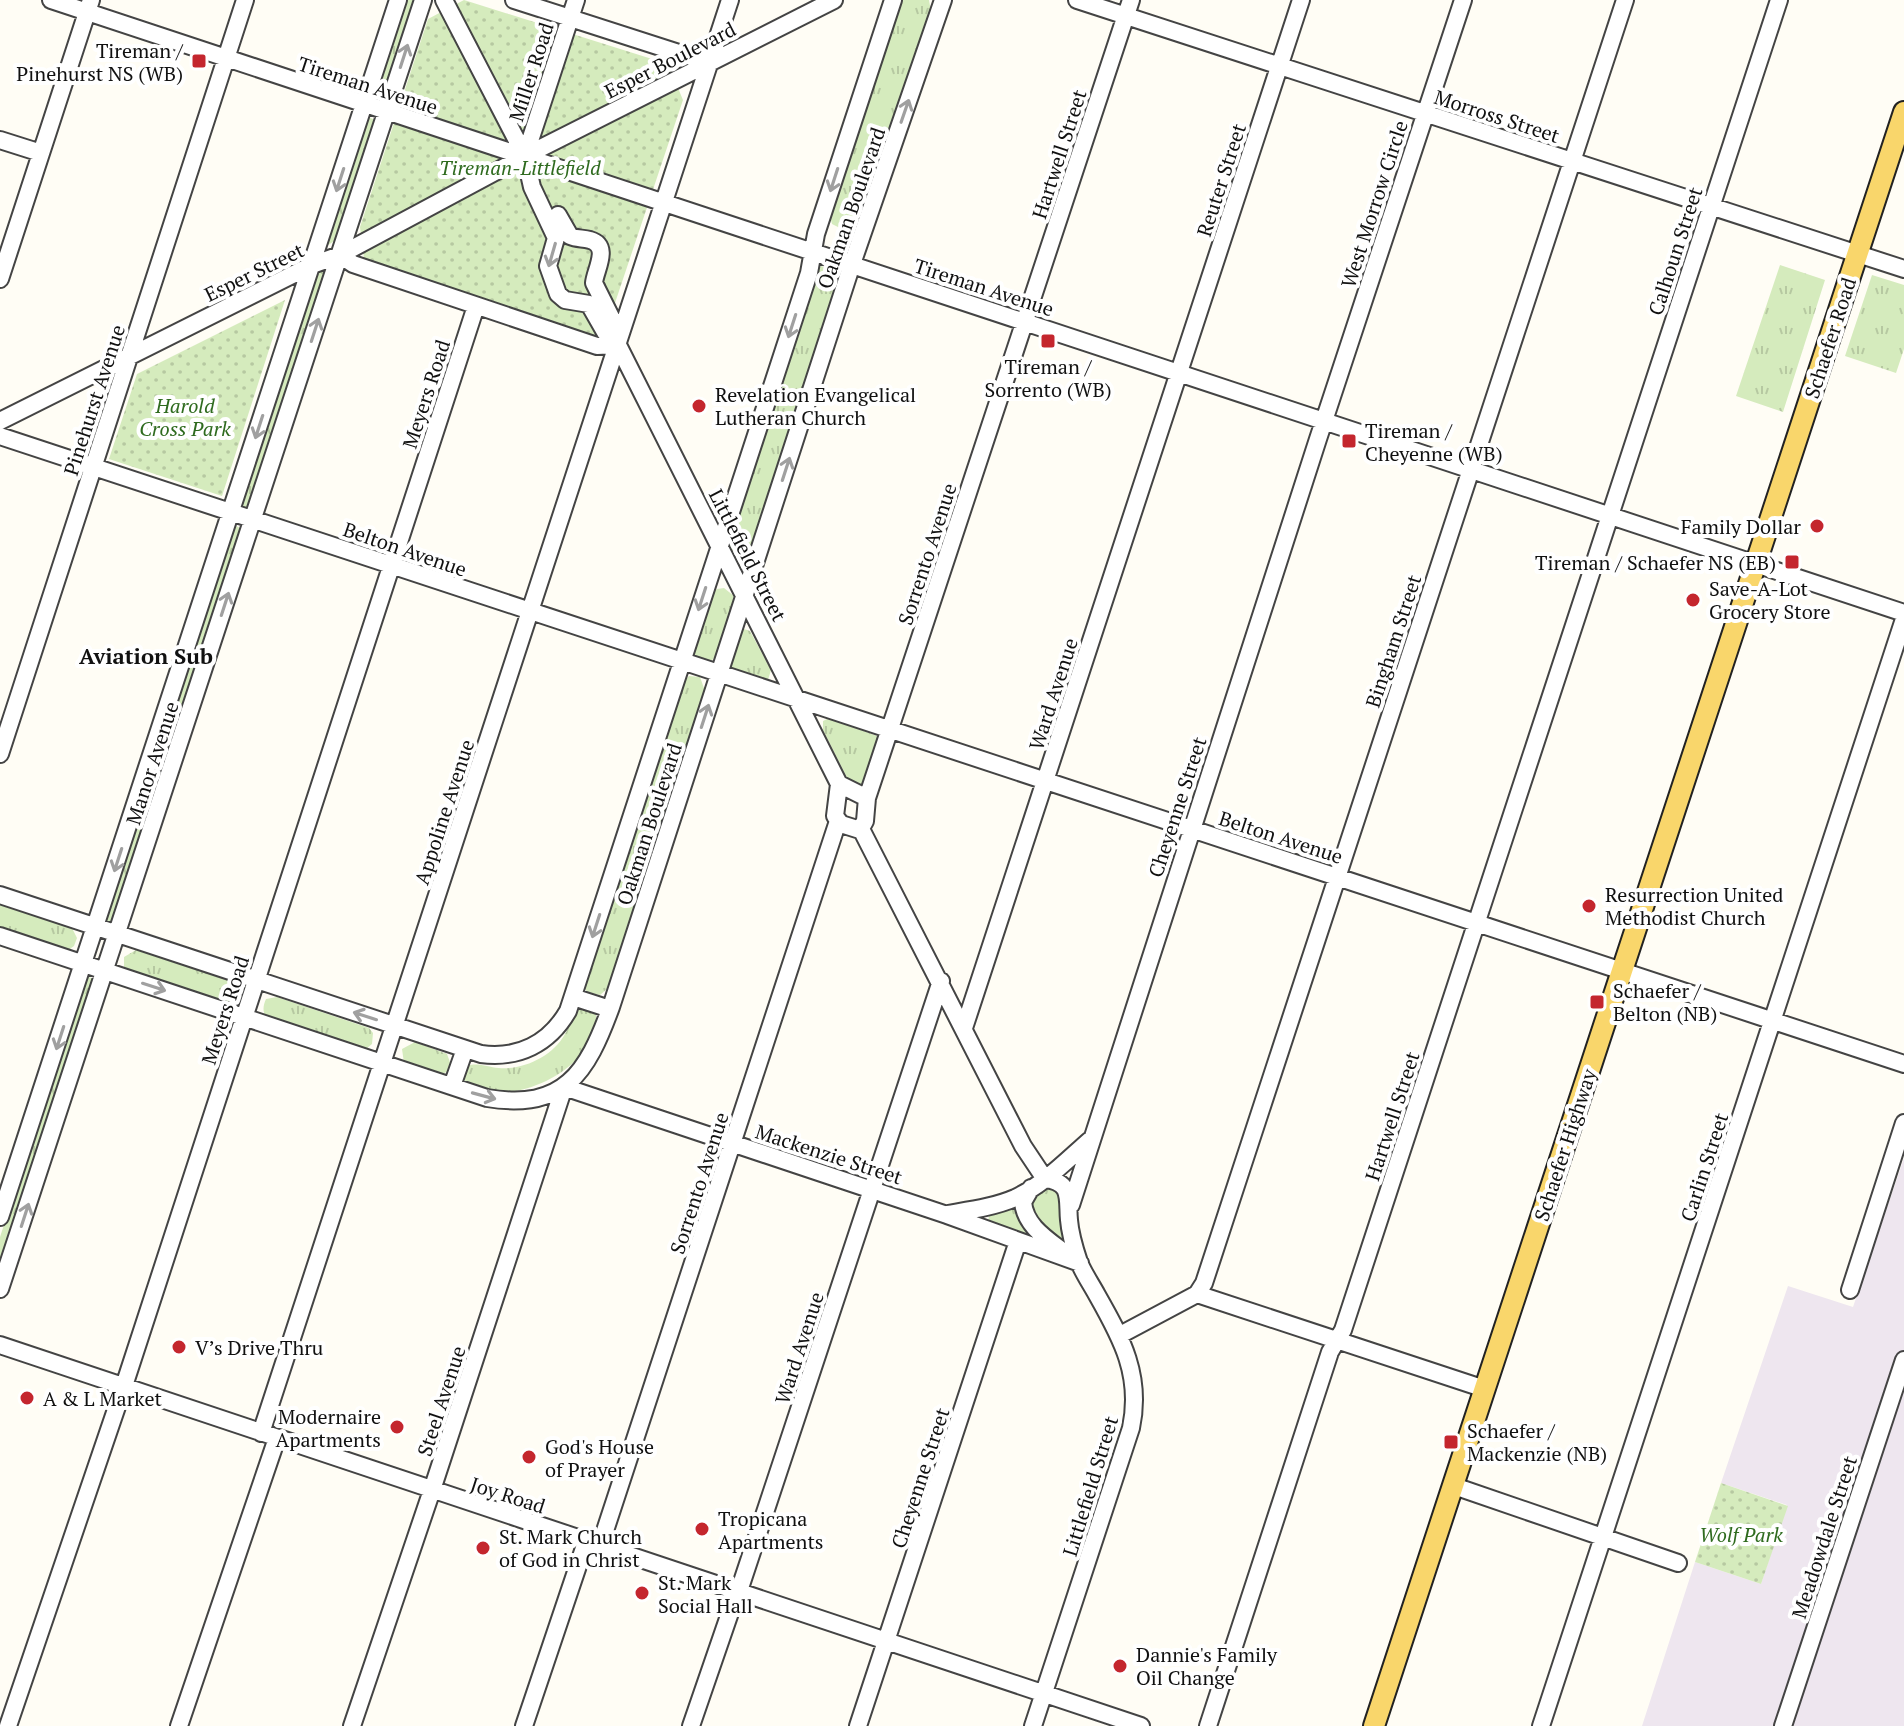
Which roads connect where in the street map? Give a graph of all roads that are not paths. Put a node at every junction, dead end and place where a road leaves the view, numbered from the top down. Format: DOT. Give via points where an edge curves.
graph roads {
  1 [pos="51,0"];
  2 [pos="245,0"];
  3 [pos="398,0"];
  4 [pos="423,0"];
  5 [pos="444,0"];
  6 [pos="514,0"];
  7 [pos="576,0"];
  8 [pos="730,0"];
  9 [pos="834,0"];
  10 [pos="893,0"];
  11 [pos="943,0"];
  12 [pos="1077,0"];
  13 [pos="1301,0"];
  14 [pos="1463,0"];
  15 [pos="1625,0"];
  16 [pos="1779,0"];
  17 [pos="89,6"];
  18 [pos="1128,8"];
  19 [pos="570,17"];
  20 [pos="225,59"];
  21 [pos="710,63"];
  22 [pos="1279,66"];
  23 [pos="364,105"];
  24 [pos="1904,112"];
  25 [pos="386,113"];
  26 [pos="1426,113"];
  27 [pos="0,140"];
  28 [pos="41,153"];
  29 [pos="525,156"];
  30 [pos="1572,161"];
  31 [pos="664,203"];
  32 [pos="1711,206"];
  33 [pos="813,251"];
  34 [pos="1857,254"];
  35 [pos="340,255"];
  36 [pos="852,264"];
  37 [pos="312,265"];
  38 [pos="1904,269"];
  39 [pos="0,279"];
  40 [pos="476,306"];
  41 [pos="1024,322"];
  42 [pos="618,345"];
  43 [pos="130,355"];
  44 [pos="1179,373"];
  45 [pos="0,421"];
  46 [pos="1324,422"];
  47 [pos="0,436"];
  48 [pos="93,467"];
  49 [pos="1470,469"];
  50 [pos="231,513"];
  51 [pos="1609,515"];
  52 [pos="253,520"];
  53 [pos="720,544"];
  54 [pos="1756,564"];
  55 [pos="391,566"];
  56 [pos="745,594"];
  57 [pos="530,612"];
  58 [pos="1904,613"];
  59 [pos="1904,619"];
  60 [pos="682,662"];
  61 [pos="719,673"];
  62 [pos="797,698"];
  63 [pos="891,729"];
  64 [pos="0,754"];
  65 [pos="1046,780"];
  66 [pos="839,784"];
  67 [pos="867,798"];
  68 [pos="836,826"];
  69 [pos="1191,828"];
  70 [pos="861,829"];
  71 [pos="1337,876"];
  72 [pos="0,895"];
  73 [pos="1476,922"];
  74 [pos="96,926"];
  75 [pos="118,934"];
  76 [pos="0,936"];
  77 [pos="84,964"];
  78 [pos="1622,970"];
  79 [pos="106,971"];
  80 [pos="256,980"];
  81 [pos="941,981"];
  82 [pos="573,997"];
  83 [pos="610,1009"];
  84 [pos="244,1017"];
  85 [pos="1773,1020"];
  86 [pos="396,1026"];
  87 [pos="964,1028"];
  88 [pos="465,1049"];
  89 [pos="383,1064"];
  90 [pos="1904,1064"];
  91 [pos="452,1086"];
  92 [pos="564,1087"];
  93 [pos="1904,1123"];
  94 [pos="1090,1140"];
  95 [pos="733,1143"];
  96 [pos="1038,1183"];
  97 [pos="873,1189"];
  98 [pos="1071,1205"];
  99 [pos="947,1215"];
  100 [pos="0,1217"];
  101 [pos="1018,1241"];
  102 [pos="1080,1263"];
  103 [pos="0,1289"];
  104 [pos="1850,1290"];
  105 [pos="1197,1294"];
  106 [pos="1120,1335"];
  107 [pos="1337,1340"];
  108 [pos="0,1345"];
  109 [pos="1904,1360"];
  110 [pos="124,1386"];
  111 [pos="1485,1389"];
  112 [pos="269,1436"];
  113 [pos="1454,1486"];
  114 [pos="432,1490"];
  115 [pos="1603,1537"];
  116 [pos="593,1544"];
  117 [pos="1678,1563"];
  118 [pos="739,1591"];
  119 [pos="887,1641"];
  120 [pos="1044,1693"];
  121 [pos="8,1726"];
  122 [pos="179,1726"];
  123 [pos="352,1726"];
  124 [pos="524,1726"];
  125 [pos="691,1726"];
  126 [pos="858,1726"];
  127 [pos="1033,1726"];
  128 [pos="1141,1726"];
  129 [pos="1208,1726"];
  130 [pos="1374,1726"];
  131 [pos="1541,1726"];
  132 [pos="1783,1726"];
  1 -- 17 [label="street, Tireman Avenue"];
  2 -- 20 [label="street, Pinehurst Avenue"];
  3 -- 23 [label="street, Manor Avenue"];
  25 -- 4 [label="street, Manor Avenue, one-way"];
  5 -- 29 [label="street"];
  6 -- 19 [label="street"];
  7 -- 19 [label="street, Miller Road"];
  8 -- 21 [label="street, Appoline Avenue"];
  9 -- 21 [label="street, Esper Boulevard"];
  10 -- 33 [label="street, Oakman Boulevard, one-way"];
  36 -- 11 [label="street, Oakman Boulevard, one-way"];
  12 -- 18 [label="street, Morross Street"];
  13 -- 22 [label="street, Reuter Street"];
  14 -- 26 [label="street, West Morrow Circle"];
  15 -- 30 [label="street, Bingham Street"];
  16 -- 32 [label="street, Calhoun Street"];
  17 -- 20 [label="street, Tireman Avenue"];
  17 -- 28 [label="street"];
  18 -- 22 [label="street, Morross Street"];
  18 -- 41 [label="street, Hartwell Street"];
  19 -- 21 [label="street"];
  19 -- 29 [label="street, Miller Road"];
  20 -- 23 [label="street, Tireman Avenue"];
  20 -- 43 [label="street, Pinehurst Avenue"];
  21 -- 29 [label="street, Esper Boulevard"];
  21 -- 31 [label="street, Appoline Avenue"];
  22 -- 26 [label="street, Morross Street"];
  22 -- 44 [label="street, Reuter Street"];
  23 -- 25 [label="street, Tireman Avenue"];
  23 -- 37 [label="street, Manor Avenue, one-way"];
  24 -- 34 [label="main road, Schaefer Road"];
  25 -- 29 [label="street, Tireman Avenue"];
  25 -- 35 [label="street, Manor Avenue"];
  26 -- 30 [label="street, Morross Street"];
  26 -- 46 [label="street, West Morrow Circle"];
  27 -- 28 [label="street"];
  28 -- 39 [label="street"];
  29 -- 31 [label="street, Tireman Avenue"];
  29 -- 35 [label="street, Esper Street"];
  29 -- 42 [label="street, Littlefield Street" via="567,233 600,248 594,283 615,325"];
  29 -- 42 [label="street, Littlefield Street, one-way" via="532,187 556,238 548,266 558,294 589,304"];
  30 -- 32 [label="street, Morross Street"];
  30 -- 49 [label="street, Bingham Street"];
  31 -- 33 [label="street, Tireman Avenue"];
  31 -- 42 [label="street, Appoline Avenue"];
  32 -- 34 [label="street, Morross Street"];
  32 -- 51 [label="street, Calhoun Street"];
  33 -- 36 [label="street, Tireman Avenue"];
  33 -- 53 [label="street, Oakman Boulevard, one-way"];
  34 -- 38 [label="street, Morross Street"];
  34 -- 54 [label="main road, Schaefer Road"];
  35 -- 37 [label="street, Esper Street"];
  35 -- 40 [label="street"];
  52 -- 35 [label="street, Manor Avenue, one-way"];
  36 -- 41 [label="street, Tireman Avenue"];
  56 -- 36 [label="street, Oakman Boulevard, one-way"];
  37 -- 43 [label="street, Esper Street"];
  37 -- 50 [label="street, Manor Avenue, one-way"];
  40 -- 42 [label="street" via="597,346"];
  40 -- 55 [label="street, Meyers Road"];
  41 -- 44 [label="street, Tireman Avenue"];
  41 -- 63 [label="street, Sorrento Avenue"];
  42 -- 53 [label="street, Littlefield Street"];
  42 -- 57 [label="street, Appoline Avenue"];
  43 -- 45 [label="street, Esper Street"];
  43 -- 48 [label="street, Pinehurst Avenue"];
  44 -- 46 [label="street, Tireman Avenue"];
  44 -- 65 [label="street, Ward Avenue"];
  46 -- 49 [label="street, Tireman Avenue"];
  46 -- 69 [label="street, Cheyenne Street"];
  47 -- 48 [label="street, Belton Avenue"];
  48 -- 50 [label="street, Belton Avenue"];
  48 -- 64 [label="street, Pinehurst Avenue"];
  49 -- 51 [label="street, Tireman Avenue"];
  49 -- 71 [label="street, Bingham Street"];
  50 -- 52 [label="street, Belton Avenue"];
  50 -- 74 [label="street, Manor Avenue, one-way"];
  51 -- 54 [label="street, Tireman Avenue"];
  51 -- 73 [label="street, Hartwell Street"];
  52 -- 55 [label="street, Belton Avenue"];
  75 -- 52 [label="street, Manor Avenue, one-way"];
  53 -- 56 [label="street, Littlefield Street"];
  53 -- 60 [label="street, Oakman Boulevard, one-way"];
  54 -- 58 [label="street, Tireman Avenue"];
  54 -- 78 [label="main road, Schaefer Highway"];
  55 -- 57 [label="street, Belton Avenue"];
  55 -- 80 [label="street, Meyers Road"];
  56 -- 61 [label="street, Oakman Boulevard"];
  56 -- 62 [label="street, Littlefield Street"];
  57 -- 60 [label="street, Belton Avenue"];
  57 -- 86 [label="street, Appoline Avenue"];
  59 -- 85 [label="street, Carlin Street"];
  60 -- 61 [label="street, Belton Avenue"];
  60 -- 82 [label="street, Oakman Boulevard, one-way"];
  61 -- 62 [label="street, Belton Avenue"];
  83 -- 61 [label="street, Oakman Boulevard, one-way"];
  62 -- 63 [label="street, Belton Avenue"];
  62 -- 66 [label="street, Littlefield Street"];
  63 -- 65 [label="street, Belton Avenue"];
  63 -- 67 [label="street, Sorrento Avenue"];
  65 -- 69 [label="street, Belton Avenue"];
  65 -- 87 [label="street, Ward Avenue"];
  66 -- 67 [label="street"];
  66 -- 68 [label="street, Sorrento Avenue"];
  67 -- 70 [label="street, Sorrento Avenue"];
  68 -- 70 [label="street"];
  68 -- 95 [label="street, Sorrento Avenue"];
  69 -- 71 [label="street, Belton Avenue"];
  69 -- 94 [label="street, Cheyenne Street"];
  70 -- 81 [label="street"];
  71 -- 73 [label="street, Belton Avenue"];
  71 -- 105 [label="street, Bingham Street"];
  72 -- 74 [label="street, Oakman Boulevard"];
  73 -- 78 [label="street, Belton Avenue"];
  73 -- 107 [label="street, Hartwell Street"];
  74 -- 75 [label="street, Oakman Boulevard"];
  74 -- 77 [label="street, Manor Avenue"];
  75 -- 79 [label="street, Manor Avenue"];
  75 -- 80 [label="street, Oakman Boulevard"];
  76 -- 77 [label="street, Oakman Boulevard"];
  77 -- 79 [label="street, Oakman Boulevard"];
  77 -- 100 [label="street, Manor Avenue, one-way"];
  78 -- 85 [label="street"];
  78 -- 111 [label="main road, Schaefer Highway"];
  79 -- 84 [label="street, Oakman Boulevard, one-way"];
  103 -- 79 [label="street, Manor Avenue, one-way"];
  80 -- 84 [label="street, Meyers Road"];
  86 -- 80 [label="street, Oakman Boulevard, one-way"];
  81 -- 87 [label="street"];
  81 -- 97 [label="street, Ward Avenue"];
  82 -- 83 [label="street"];
  82 -- 88 [label="street, Oakman Boulevard" via="558,1027 529,1049 497,1056"];
  83 -- 92 [label="street, Oakman Boulevard" via="589,1061"];
  84 -- 89 [label="street, Oakman Boulevard"];
  84 -- 110 [label="street, Meyers Road"];
  85 -- 90 [label="street"];
  85 -- 115 [label="street, Carlin Street"];
  86 -- 88 [label="street, Oakman Boulevard"];
  86 -- 89 [label="street, Appoline Avenue"];
  87 -- 96 [label="street"];
  88 -- 91 [label="street"];
  89 -- 91 [label="street, Oakman Boulevard"];
  89 -- 112 [label="street, Appoline Avenue"];
  91 -- 92 [label="street, Oakman Boulevard, one-way" via="517,1102"];
  92 -- 95 [label="street, Mackenzie Street"];
  92 -- 114 [label="street, Steel Avenue"];
  93 -- 104 [label="street"];
  94 -- 96 [label="street"];
  94 -- 98 [label="street, Cheyenne Street"];
  95 -- 97 [label="street, Mackenzie Street"];
  95 -- 116 [label="street, Sorrento Avenue"];
  96 -- 98 [label="street" via="1059,1183"];
  96 -- 99 [label="street" via="1006,1202"];
  96 -- 102 [label="street, Littlefield Street" via="1023,1202 1027,1219"];
  97 -- 99 [label="street, Mackenzie Street"];
  97 -- 118 [label="street, Ward Avenue"];
  98 -- 102 [label="street, Littlefield Street"];
  99 -- 101 [label="street, Mackenzie Street"];
  101 -- 102 [label="street, Mackenzie Street"];
  101 -- 119 [label="street, Cheyenne Street"];
  102 -- 106 [label="street, Littlefield Street"];
  105 -- 106 [label="street"];
  105 -- 107 [label="street"];
  106 -- 120 [label="street, Littlefield Street" via="1134,1377 1133,1418"];
  107 -- 111 [label="street"];
  107 -- 129 [label="street, Hartwell Street"];
  108 -- 110 [label="street, Joy Road"];
  109 -- 132 [label="street, Meadowdale Street"];
  110 -- 112 [label="street, Joy Road"];
  110 -- 121 [label="street, Meyers Road"];
  111 -- 113 [label="main road, Schaefer Highway"];
  112 -- 114 [label="street, Joy Road"];
  112 -- 122 [label="street, Appoline Avenue"];
  113 -- 115 [label="street"];
  113 -- 130 [label="main road, Schaefer Highway"];
  114 -- 116 [label="street, Joy Road"];
  114 -- 123 [label="street, Steel Avenue"];
  115 -- 117 [label="street"];
  115 -- 131 [label="street, Carlin Street"];
  116 -- 118 [label="street, Joy Road"];
  116 -- 124 [label="street, Sorrento Avenue"];
  118 -- 119 [label="street, Joy Road"];
  118 -- 125 [label="street, Ward Avenue"];
  119 -- 120 [label="street, Joy Road"];
  119 -- 126 [label="street, Cheyenne Street"];
  120 -- 127 [label="street, Littlefield Street"];
  120 -- 128 [label="street, Joy Road"];
}
